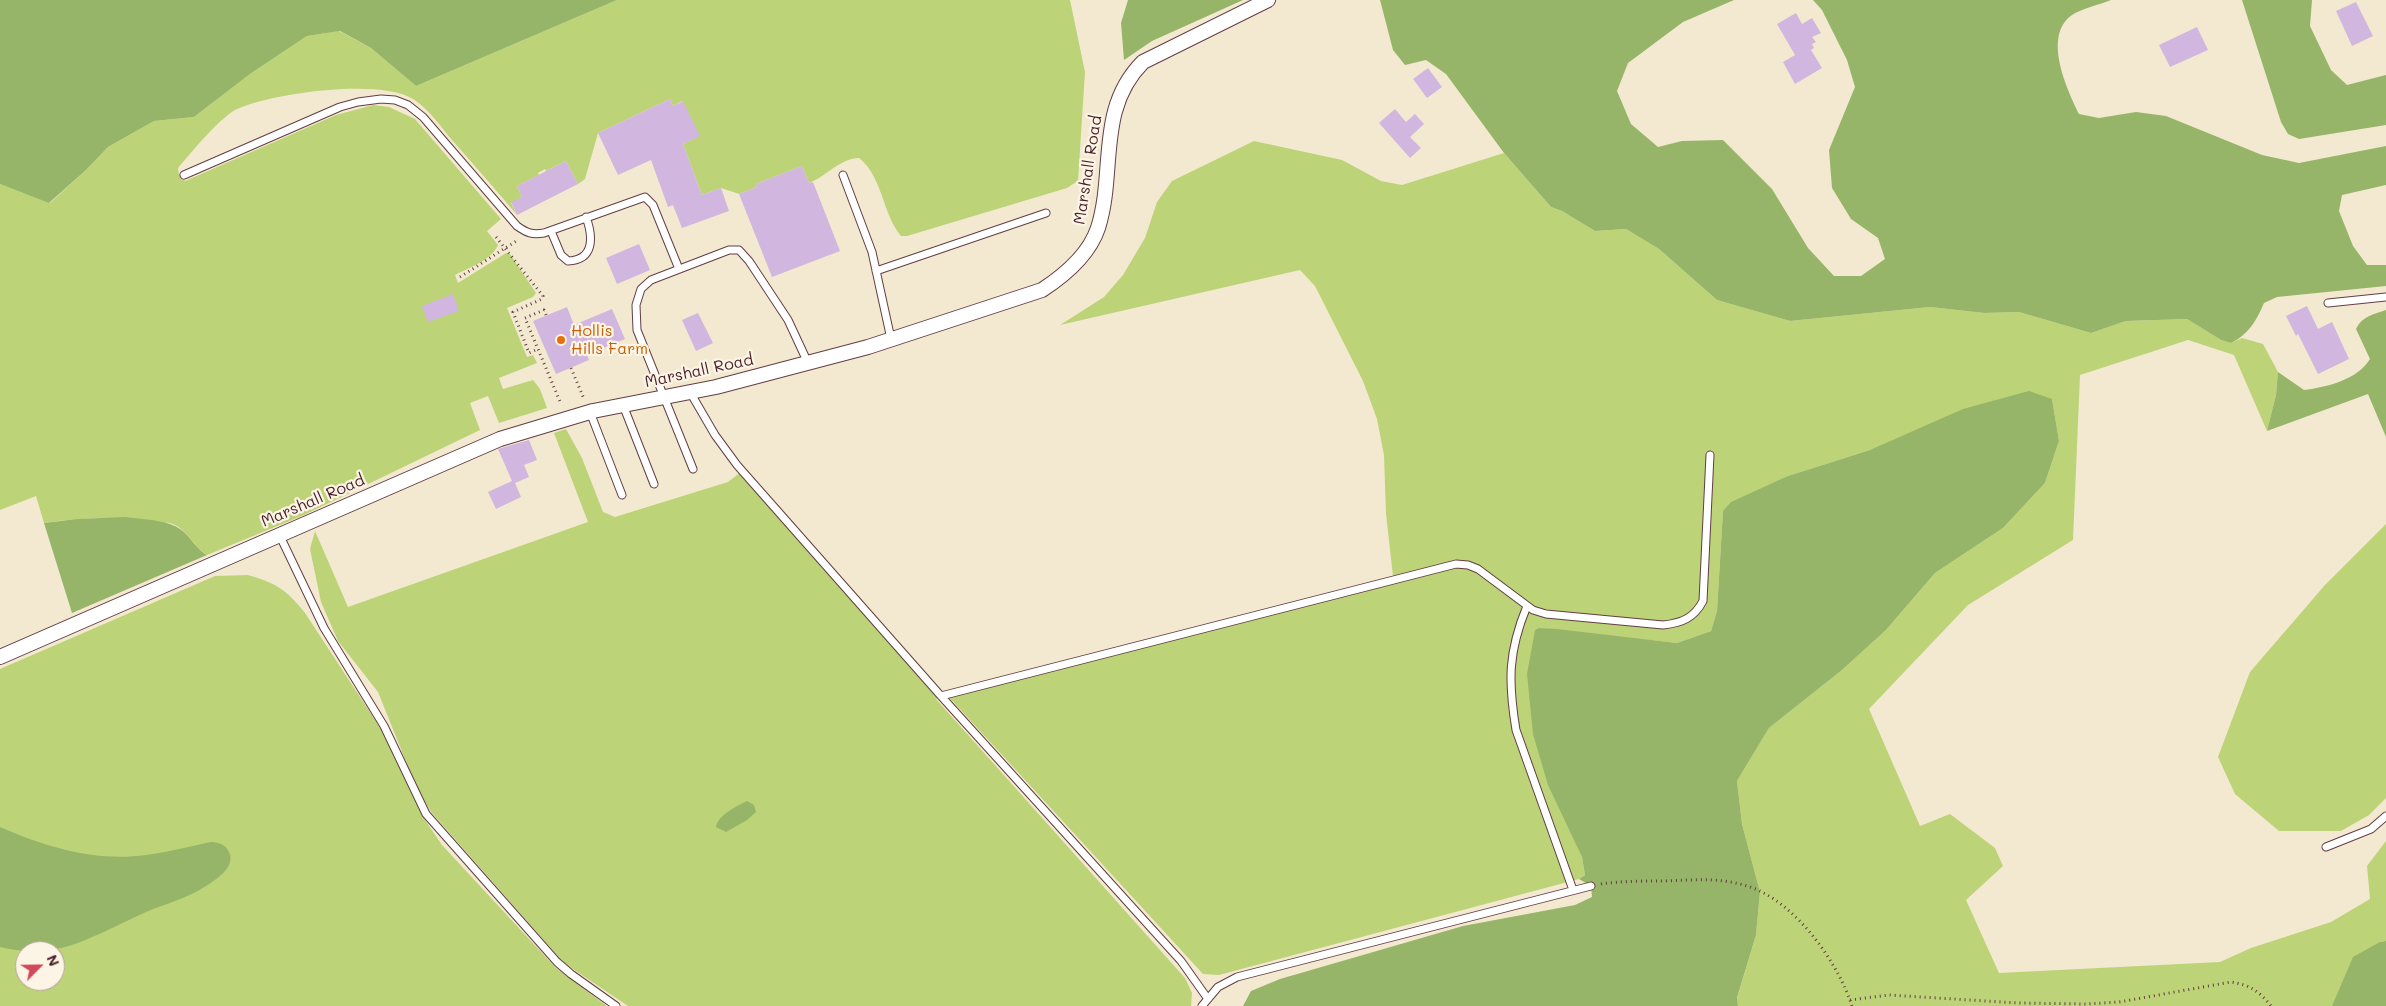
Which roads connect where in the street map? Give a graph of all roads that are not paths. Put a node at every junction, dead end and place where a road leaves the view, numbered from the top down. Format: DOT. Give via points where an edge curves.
graph roads {
  1 [pos="1268,0"];
  2 [pos="843,174"];
  3 [pos="184,175"];
  4 [pos="1046,213"];
  5 [pos="586,217"];
  6 [pos="551,231"];
  7 [pos="679,269"];
  8 [pos="876,271"];
  9 [pos="2386,297"];
  10 [pos="2328,303"];
  11 [pos="891,339"];
  12 [pos="808,363"];
  13 [pos="690,392"];
  14 [pos="665,397"];
  15 [pos="623,405"];
  16 [pos="590,412"];
  17 [pos="1710,455"];
  18 [pos="693,469"];
  19 [pos="654,484"];
  20 [pos="622,495"];
  21 [pos="279,534"];
  22 [pos="1527,606"];
  23 [pos="0,657"];
  24 [pos="941,696"];
  25 [pos="2386,816"];
  26 [pos="2326,847"];
  27 [pos="1591,886"];
  28 [pos="1572,890"];
  29 [pos="1208,999"];
  30 [pos="616,1006"];
  31 [pos="1202,1006"];
  1 -- 11 [label="street, Marshall Road" via="1143,62 1130,74 1117,98 1098,230 1064,276 1042,290"];
  2 -- 8 [label="lane" via="862,222"];
  3 -- 6 [label="lane" via="340,107 381,99 395,100 423,117 517,226 533,235"];
  4 -- 8 [label="lane"];
  5 -- 6 [label="lane"];
  5 -- 6 [label="lane" via="592,240 587,252 574,261 568,261 561,255"];
  5 -- 7 [label="lane" via="645,197 653,205"];
  7 -- 12 [label="lane" via="729,250 739,250 788,320"];
  7 -- 14 [label="lane" via="646,284 641,289 636,307 637,330"];
  8 -- 11 [label="lane"];
  9 -- 10 [label="lane"];
  11 -- 12 [label="street, Marshall Road"];
  12 -- 13 [label="street, Marshall Road"];
  13 -- 14 [label="street, Marshall Road"];
  13 -- 24 [label="lane" via="737,465"];
  14 -- 15 [label="street, Marshall Road"];
  14 -- 18 [label="lane"];
  15 -- 16 [label="street, Marshall Road"];
  15 -- 19 [label="lane"];
  16 -- 20 [label="lane"];
  16 -- 21 [label="street, Marshall Road" via="500,439"];
  17 -- 22 [label="lane" via="1703,601 1694,614 1677,623 1663,625 1568,618"];
  21 -- 23 [label="street, Marshall Road"];
  21 -- 30 [label="lane" via="324,628 384,726 426,814 557,962"];
  22 -- 24 [label="lane" via="1478,569 1456,564"];
  22 -- 28 [label="lane" via="1510,663 1516,730"];
  24 -- 29 [label="lane" via="1181,962"];
  25 -- 26 [label="lane" via="2371,830"];
  27 -- 28 [label="lane"];
  28 -- 29 [label="lane" via="1248,974 1218,987"];
  29 -- 31 [label="lane"];
}
